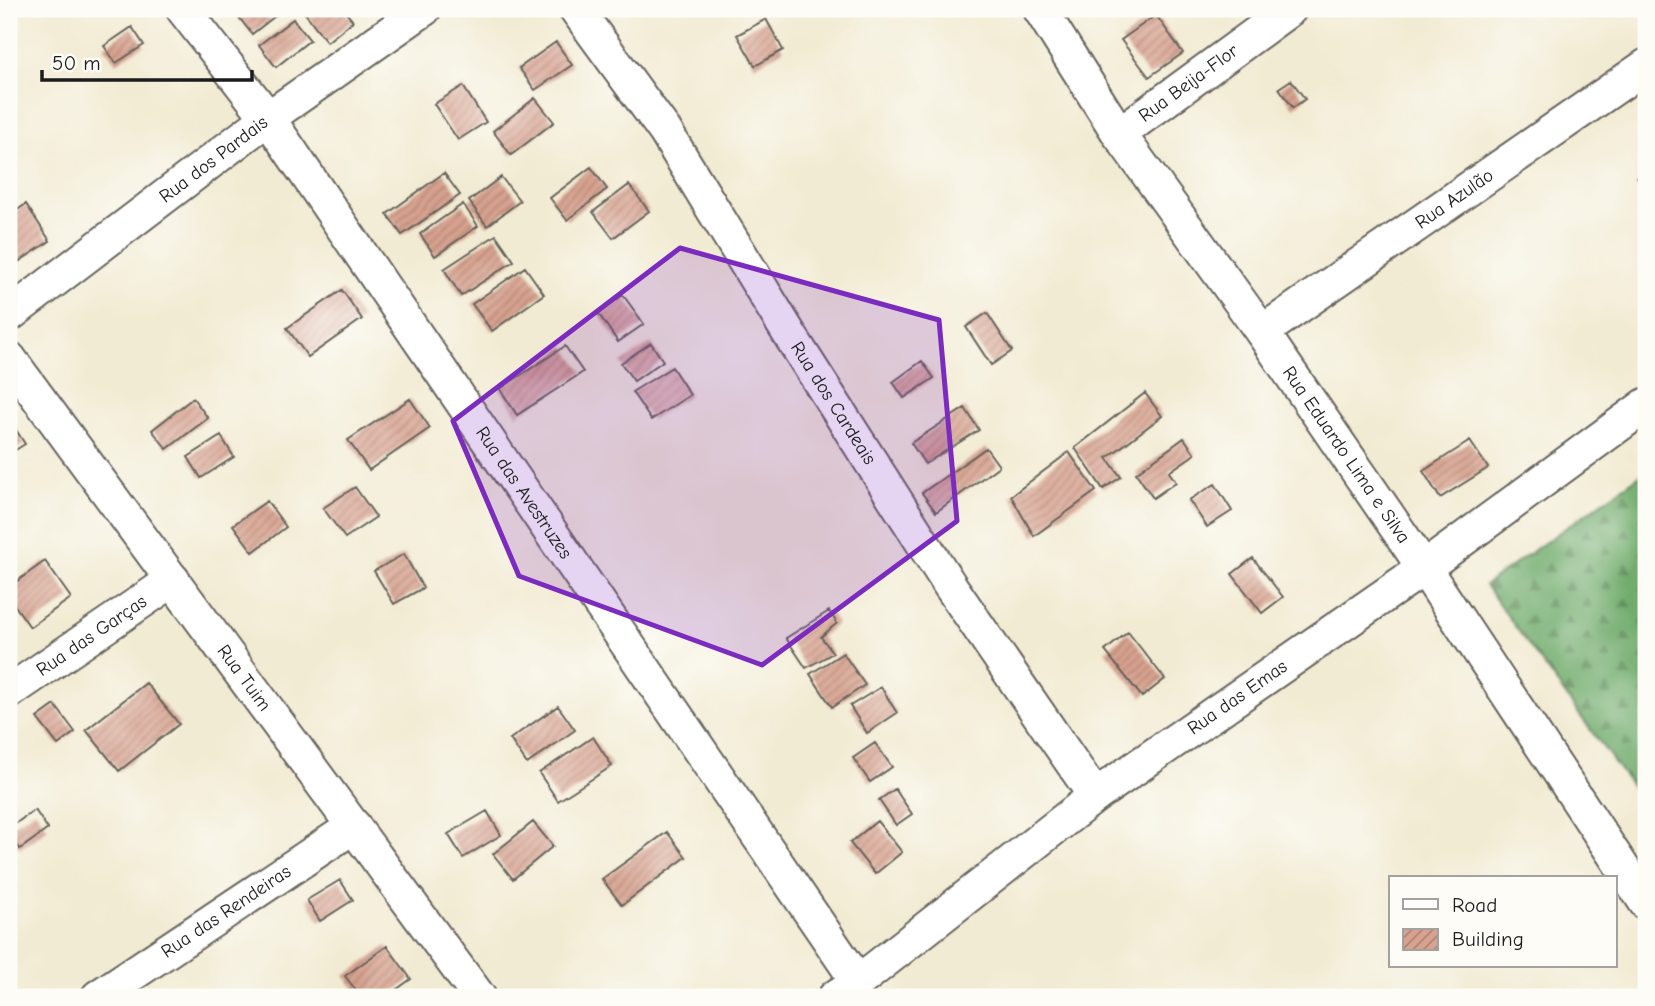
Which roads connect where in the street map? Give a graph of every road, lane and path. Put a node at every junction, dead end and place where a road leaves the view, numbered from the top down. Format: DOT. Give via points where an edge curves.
graph roads {
  1 [pos="183,9"];
  2 [pos="424,9"];
  3 [pos="576,9"];
  4 [pos="1040,9"];
  5 [pos="1290,9"];
  6 [pos="1646,66"];
  7 [pos="268,118"];
  8 [pos="1119,134"];
  9 [pos="9,315"];
  10 [pos="1262,332"];
  11 [pos="9,358"];
  12 [pos="1646,405"];
  13 [pos="1424,568"];
  14 [pos="173,580"];
  15 [pos="9,692"];
  16 [pos="1095,796"];
  17 [pos="354,826"];
  18 [pos="1646,903"];
  19 [pos="847,989"];
  20 [pos="98,997"];
  21 [pos="479,997"];
  1 -- 7 [label="street, Rua das Avestruzes"];
  2 -- 7 [label="street, Rua dos Pardais"];
  3 -- 16 [label="street, Rua dos Cardeais" via="665,131 951,587"];
  4 -- 8 [label="street, Rua Eduardo Lima e Silva"];
  5 -- 8 [label="street, Rua Beija-Flor"];
  6 -- 10 [label="street, Rua Azulão"];
  7 -- 9 [label="street, Rua dos Pardais"];
  7 -- 19 [label="street, Rua das Avestruzes"];
  8 -- 10 [label="street, Rua Eduardo Lima e Silva"];
  10 -- 13 [label="street, Rua Eduardo Lima e Silva"];
  11 -- 14 [label="street, Rua Tuim"];
  12 -- 13 [label="street, Rua das Emas"];
  13 -- 16 [label="street, Rua das Emas"];
  13 -- 18 [label="street, Rua Eduardo Lima e Silva"];
  14 -- 15 [label="street, Rua das Garças"];
  14 -- 17 [label="street, Rua Tuim"];
  16 -- 19 [label="street, Rua das Emas"];
  17 -- 20 [label="street, Rua das Rendeiras"];
  17 -- 21 [label="street, Rua Tuim"];
}
